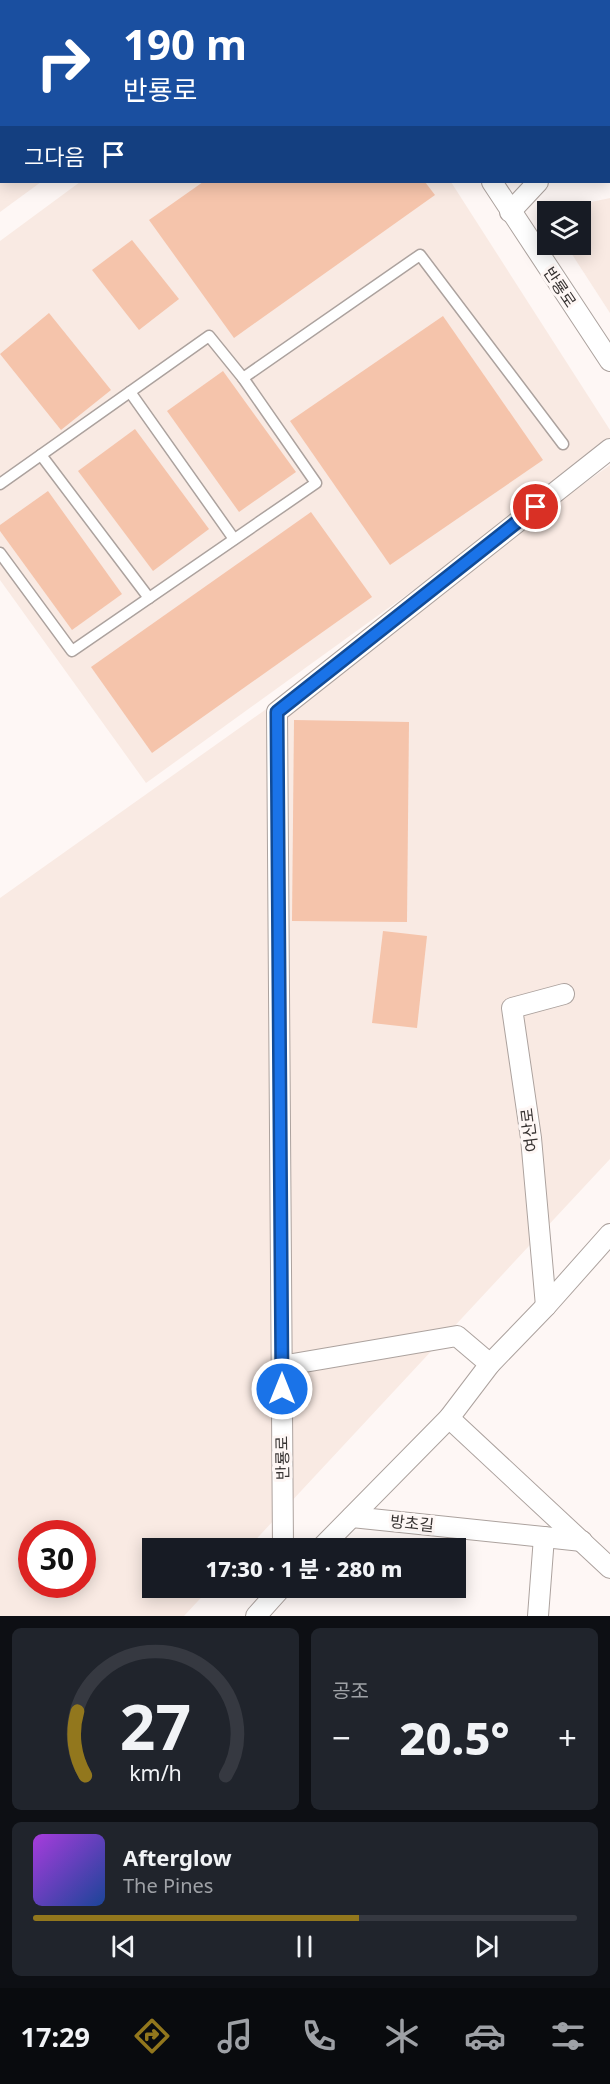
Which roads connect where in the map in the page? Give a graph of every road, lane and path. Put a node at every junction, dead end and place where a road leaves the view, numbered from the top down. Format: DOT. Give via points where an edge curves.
graph roads {
  1 [pos="493,183"];
  2 [pos="537,183"];
  3 [pos="510,212"];
  4 [pos="610,361"];
  5 [pos="243,378"];
  6 [pos="130,392"];
  7 [pos="563,444"];
  8 [pos="610,449"];
  9 [pos="41,455"];
  10 [pos="0,484"];
  11 [pos="234,539"];
  12 [pos="0,553"];
  13 [pos="149,598"];
  14 [pos="564,994"];
  15 [pos="610,1234"];
  16 [pos="546,1305"];
  17 [pos="490,1364"];
  18 [pos="281,1366"];
  19 [pos="449,1418"];
  20 [pos="352,1517"];
  21 [pos="544,1537"];
  22 [pos="283,1538"];
  23 [pos="331,1538"];
  24 [pos="582,1541"];
  25 [pos="610,1568"];
  26 [pos="272,1598"];
  27 [pos="256,1616"];
  28 [pos="538,1616"];
  1 -- 3 [label="street, 반룡로"];
  2 -- 3 [label="street"];
  3 -- 4 [label="street, 반룡로"];
  5 -- 6 [label="lane" via="209,336"];
  5 -- 7 [label="lane" via="420,255"];
  5 -- 11 [label="lane" via="315,483"];
  6 -- 9 [label="lane"];
  6 -- 11 [label="lane"];
  8 -- 18 [label="street, 반룡로" via="277,712"];
  9 -- 10 [label="lane"];
  9 -- 13 [label="lane"];
  11 -- 13 [label="lane"];
  12 -- 13 [label="lane" via="72,651"];
  14 -- 16 [label="street, 여산로" via="512,1008 531,1138"];
  15 -- 16 [label="street"];
  16 -- 17 [label="street"];
  17 -- 18 [label="street" via="457,1336"];
  17 -- 19 [label="street"];
  18 -- 22 [label="street, 반룡로"];
  19 -- 20 [label="street"];
  19 -- 24 [label="street"];
  20 -- 21 [label="street, 방초길"];
  20 -- 23 [label="street"];
  21 -- 24 [label="street, 방초길"];
  21 -- 28 [label="street"];
  24 -- 25 [label="street"];
  26 -- 27 [label="street"];
}
